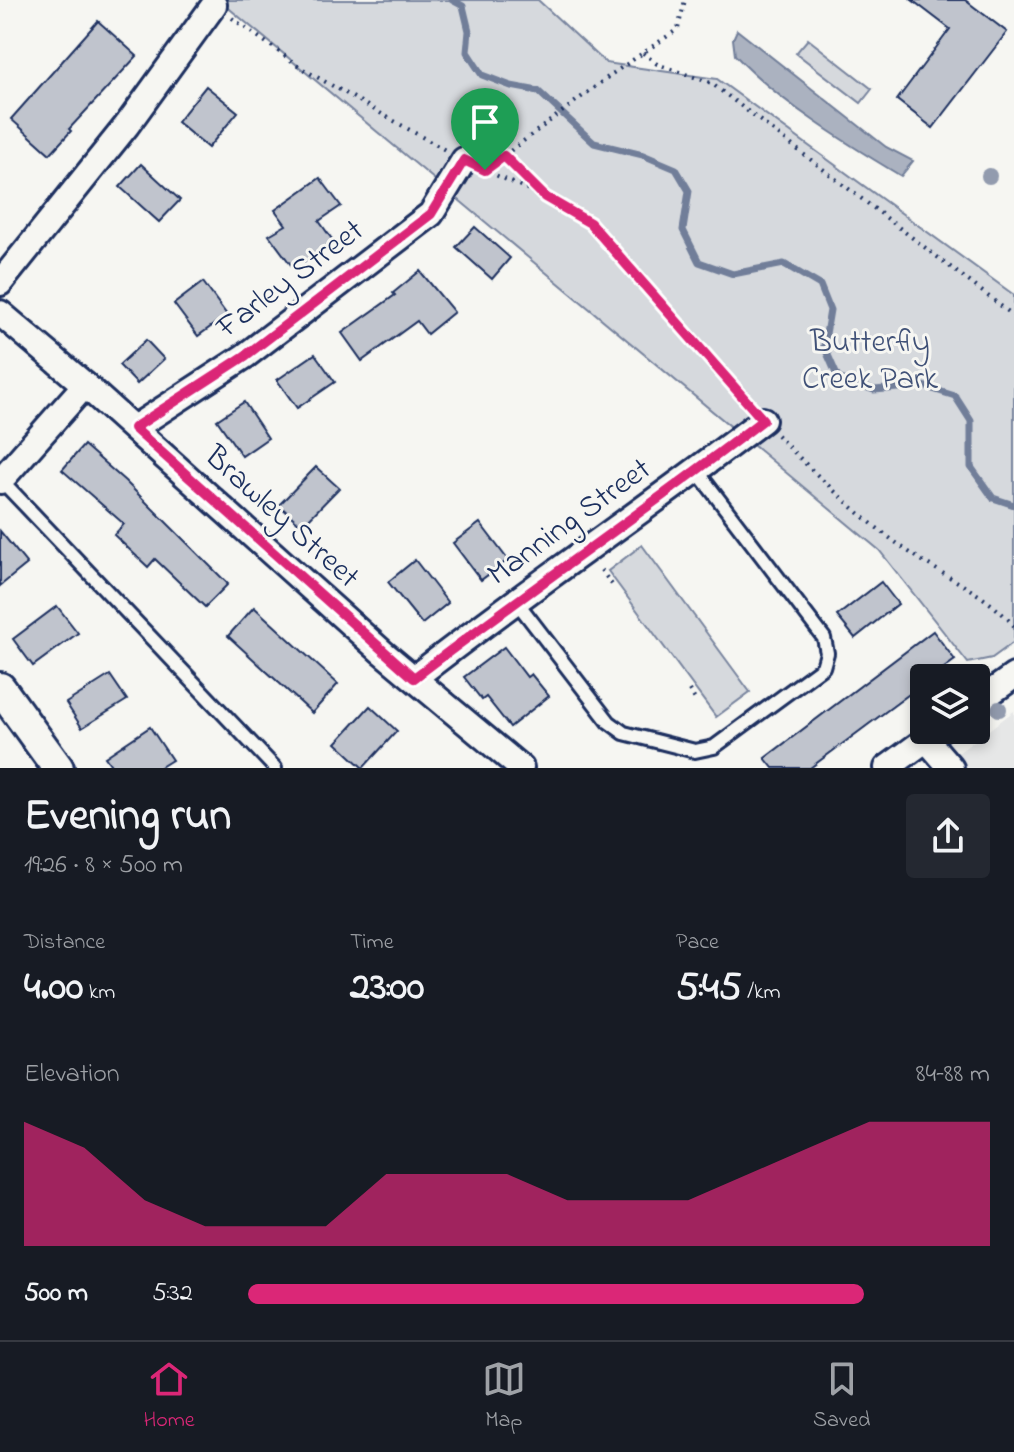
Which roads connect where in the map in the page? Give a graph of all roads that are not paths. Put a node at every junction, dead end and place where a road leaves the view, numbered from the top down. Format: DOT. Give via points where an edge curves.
graph roads {
  1 [pos="214,5"];
  2 [pos="474,165"];
  3 [pos="0,283"];
  4 [pos="0,313"];
  5 [pos="85,385"];
  6 [pos="763,420"];
  7 [pos="134,428"];
  8 [pos="697,471"];
  9 [pos="0,480"];
  10 [pos="516,601"];
  11 [pos="1014,676"];
  12 [pos="414,678"];
  13 [pos="0,688"];
  14 [pos="990,693"];
  15 [pos="920,744"];
  16 [pos="938,744"];
  17 [pos="58,768"];
  18 [pos="275,768"];
  19 [pos="521,768"];
  20 [pos="887,768"];
  21 [pos="951,768"];
  1 -- 3 [label="street" via="127,125"];
  2 -- 7 [label="street, Farley Street" via="431,214 245,356"];
  4 -- 5 [label="street, Brawley Street"];
  5 -- 7 [label="street, Brawley Street"];
  5 -- 9 [label="street"];
  6 -- 8 [label="street, Manning Street"];
  7 -- 12 [label="street, Brawley Street"];
  8 -- 10 [label="street, Manning Street"];
  8 -- 10 [label="lane" via="824,638 827,653 823,667 714,747 695,751 624,733 609,722"];
  9 -- 18 [label="lane"];
  10 -- 12 [label="street, Manning Street"];
  11 -- 14 [label="street"];
  12 -- 19 [label="street, Brawley Street"];
  13 -- 17 [label="street"];
  15 -- 20 [label="street"];
  16 -- 21 [label="street"];
}
